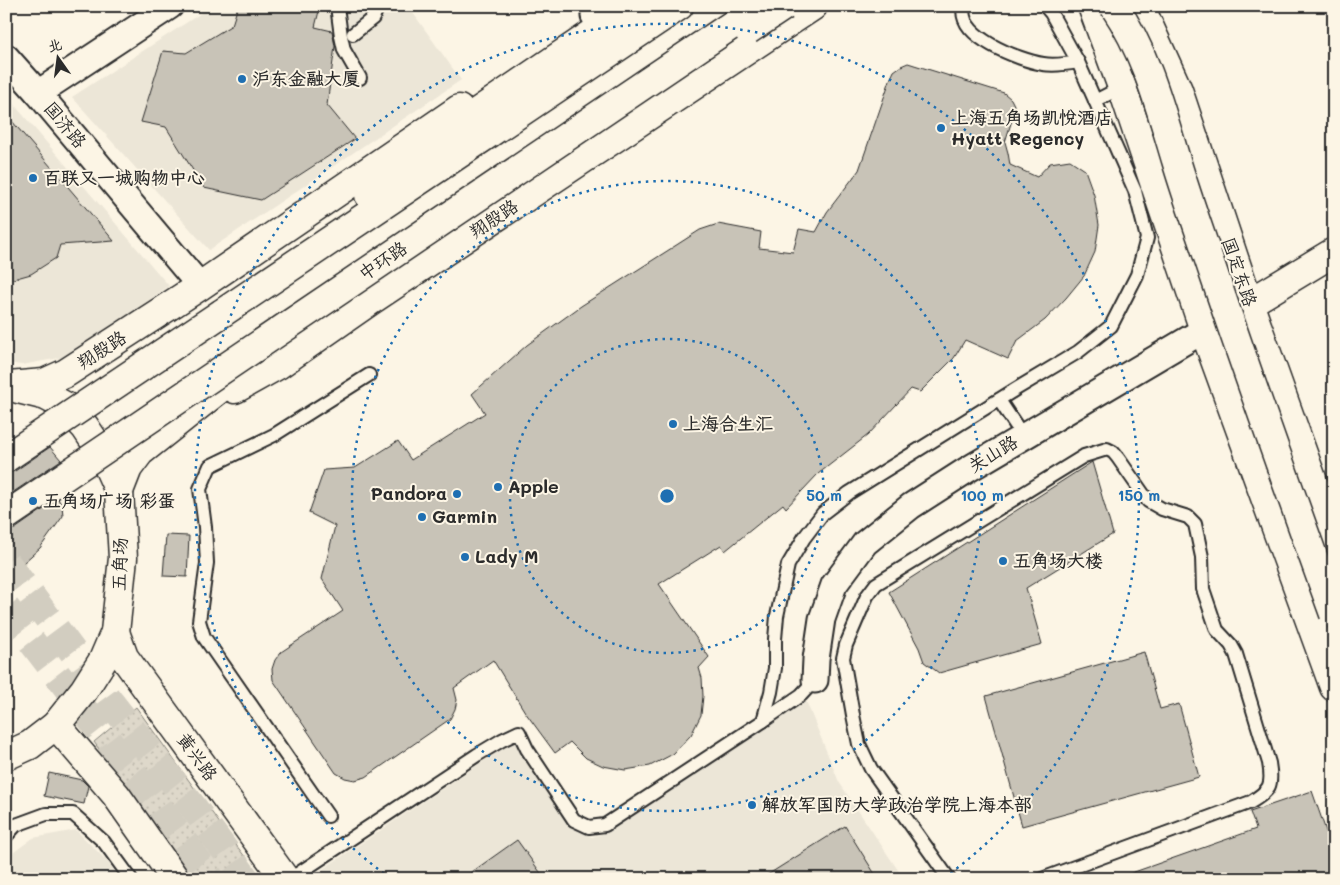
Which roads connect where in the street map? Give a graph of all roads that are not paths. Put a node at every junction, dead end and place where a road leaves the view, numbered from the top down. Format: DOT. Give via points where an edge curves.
graph roads {
  1 [pos="170,6"];
  2 [pos="337,6"];
  3 [pos="378,6"];
  4 [pos="633,6"];
  5 [pos="679,6"];
  6 [pos="760,6"];
  7 [pos="772,6"];
  8 [pos="784,6"];
  9 [pos="813,6"];
  10 [pos="964,6"];
  11 [pos="1045,6"];
  12 [pos="1092,6"];
  13 [pos="1114,6"];
  14 [pos="1140,6"];
  15 [pos="599,10"];
  16 [pos="353,34"];
  17 [pos="6,57"];
  18 [pos="1078,62"];
  19 [pos="360,78"];
  20 [pos="1122,87"];
  21 [pos="38,93"];
  22 [pos="1095,101"];
  23 [pos="1334,252"];
  24 [pos="200,286"];
  25 [pos="1249,303"];
  26 [pos="222,313"];
  27 [pos="1204,330"];
  28 [pos="249,352"];
  29 [pos="370,375"];
  30 [pos="8,386"];
  31 [pos="1000,400"];
  32 [pos="171,426"];
  33 [pos="1023,436"];
  34 [pos="6,458"];
  35 [pos="119,491"];
  36 [pos="6,516"];
  37 [pos="1334,540"];
  38 [pos="1334,614"];
  39 [pos="115,632"];
  40 [pos="815,680"];
  41 [pos="1334,687"];
  42 [pos="763,721"];
  43 [pos="56,725"];
  44 [pos="6,756"];
  45 [pos="328,816"];
  46 [pos="6,836"];
  47 [pos="131,879"];
  48 [pos="175,879"];
  49 [pos="285,879"];
  50 [pos="290,879"];
  51 [pos="949,879"];
  52 [pos="1042,879"];
  1 -- 21 [label="street"];
  2 -- 19 [label="lane" via="344,50"];
  3 -- 16 [label="lane" via="372,18"];
  4 -- 26 [label="main road" via="446,134"];
  5 -- 26 [label="main road"];
  6 -- 28 [label="main road, 中环路, bridge"];
  7 -- 32 [label="main road, 翔殷路" via="432,234 268,351"];
  8 -- 28 [label="main road, bridge" via="505,194"];
  9 -- 32 [label="main road, 翔殷路" via="278,364"];
  10 -- 18 [label="lane" via="962,12 969,29 1004,52 1044,64"];
  11 -- 18 [label="lane"];
  12 -- 20 [label="main road"];
  13 -- 38 [label="main road, bridge" via="1125,21 1155,90 1239,351"];
  14 -- 25 [label="main road, 国定东路" via="1178,90"];
  15 -- 24 [label="main road, 翔殷路"];
  17 -- 21 [label="street, 国济路"];
  18 -- 22 [label="lane"];
  20 -- 22 [label="lane"];
  20 -- 27 [label="main road"];
  21 -- 24 [label="street, 国济路"];
  22 -- 31 [label="lane" via="1135,191 1147,238 1138,275 1111,326 1078,352"];
  23 -- 25 [label="main road"];
  24 -- 30 [label="main road, 翔殷路" via="66,373 44,383"];
  25 -- 27 [label="main road"];
  25 -- 37 [label="main road, 国定东路"];
  26 -- 34 [label="main road, bridge"];
  27 -- 33 [label="street, 关山路"];
  27 -- 41 [label="main road"];
  28 -- 36 [label="main road, 中环路, bridge"];
  29 -- 45 [label="lane" via="274,435 210,466 200,490 207,563 199,621 204,637"];
  30 -- 35 [label="main road, 五角场" via="46,396 65,406 101,451"];
  31 -- 33 [label="lane"];
  31 -- 42 [label="lane" via="849,493 823,513 804,538 788,565 782,590 777,616 775,668"];
  32 -- 35 [label="main road, 翔殷路" via="140,452 128,468"];
  33 -- 40 [label="street, 关山路" via="911,506 865,543 834,585 822,619"];
  35 -- 39 [label="main road, 五角场" via="123,558"];
  39 -- 43 [label="main road, 五角场" via="103,660 84,690"];
  39 -- 49 [label="main road, 黄兴路" via="124,657"];
  40 -- 42 [label="lane" via="802,695"];
  42 -- 50 [label="lane" via="605,825 589,827 574,820 519,732 477,755"];
  43 -- 44 [label="main road, 五角场" via="30,745"];
  43 -- 48 [label="main road" via="116,795"];
  46 -- 47 [label="lane" via="16,825 46,814 73,814 104,842"];
  51 -- 52 [label="lane" via="871,769 859,744 843,658 846,645 867,596 876,584 1084,456 1107,449 1118,458 1148,501 1188,517 1195,524 1202,557 1203,589 1218,630 1236,654 1272,777 1268,789 1251,802"];
}
